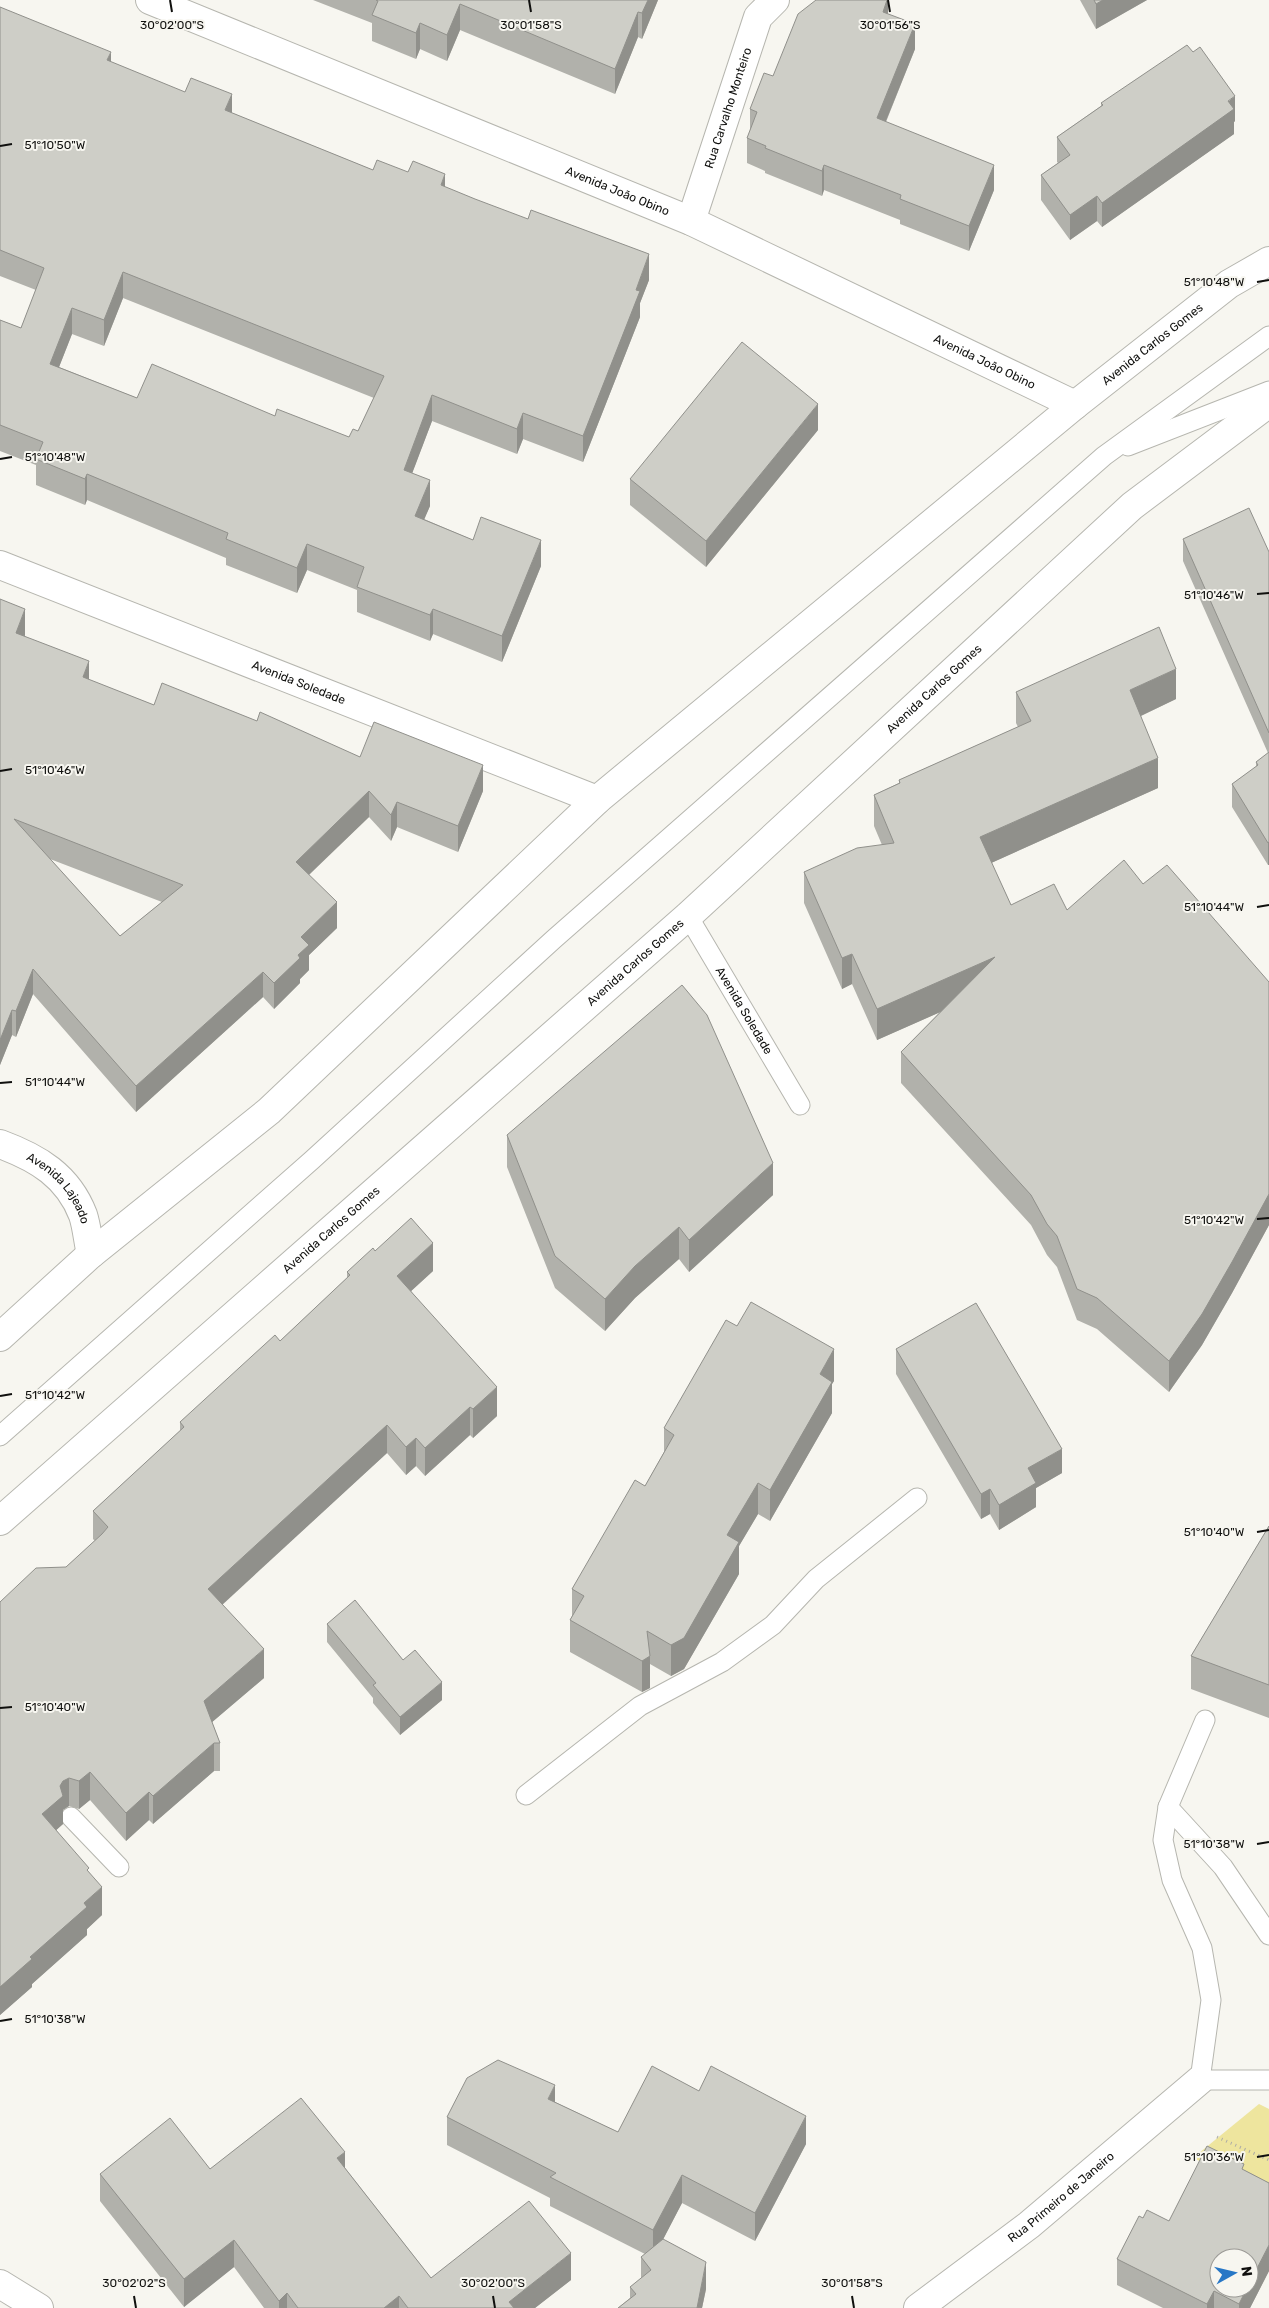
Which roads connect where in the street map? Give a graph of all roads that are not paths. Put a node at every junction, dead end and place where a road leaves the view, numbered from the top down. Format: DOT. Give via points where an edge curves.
graph roads {
  1 [pos="150,0"];
  2 [pos="775,0"];
  3 [pos="691,221"];
  4 [pos="1269,262"];
  5 [pos="1269,336"];
  6 [pos="1269,391"];
  7 [pos="1269,402"];
  8 [pos="1076,405"];
  9 [pos="1104,456"];
  10 [pos="0,565"];
  11 [pos="597,800"];
  12 [pos="688,916"];
  13 [pos="800,1105"];
  14 [pos="0,1144"];
  15 [pos="91,1254"];
  16 [pos="0,1337"];
  17 [pos="0,1436"];
  18 [pos="918,1498"];
  19 [pos="0,1521"];
  20 [pos="1205,1720"];
  21 [pos="526,1795"];
  22 [pos="1168,1807"];
  23 [pos="71,1817"];
  24 [pos="119,1868"];
  25 [pos="1269,1935"];
  26 [pos="1200,2080"];
  27 [pos="1269,2080"];
  28 [pos="0,2284"];
  29 [pos="39,2308"];
  30 [pos="918,2308"];
  1 -- 3 [label="main road, Avenida João Obino"];
  2 -- 3 [label="main road, Rua Carvalho Monteiro" via="758,17"];
  3 -- 8 [label="main road, Avenida João Obino"];
  4 -- 8 [label="main road, Avenida Carlos Gomes" via="1229,284"];
  5 -- 9 [label="lane"];
  6 -- 9 [label="lane"];
  7 -- 12 [label="main road, Avenida Carlos Gomes" via="1132,506"];
  8 -- 11 [label="main road, Avenida Carlos Gomes"];
  9 -- 17 [label="lane" via="554,939 312,1160"];
  10 -- 11 [label="main road, Avenida Soledade"];
  11 -- 15 [label="main road, Avenida Carlos Gomes" via="269,1111"];
  12 -- 13 [label="lane, Avenida Soledade"];
  12 -- 19 [label="main road, Avenida Carlos Gomes"];
  14 -- 15 [label="main road, Avenida Lajeado" via="28,1154 65,1182 83,1216"];
  15 -- 16 [label="main road, Avenida Carlos Gomes"];
  18 -- 21 [label="lane" via="816,1579 773,1625 722,1662 640,1706"];
  20 -- 22 [label="lane"];
  22 -- 25 [label="lane" via="1224,1868"];
  22 -- 26 [label="lane" via="1163,1840 1172,1880 1202,1948 1211,2000"];
  23 -- 24 [label="lane"];
  26 -- 27 [label="lane"];
  26 -- 30 [label="main road, Rua Primeiro de Janeiro" via="1029,2225"];
  28 -- 29 [label="main road"];
}
